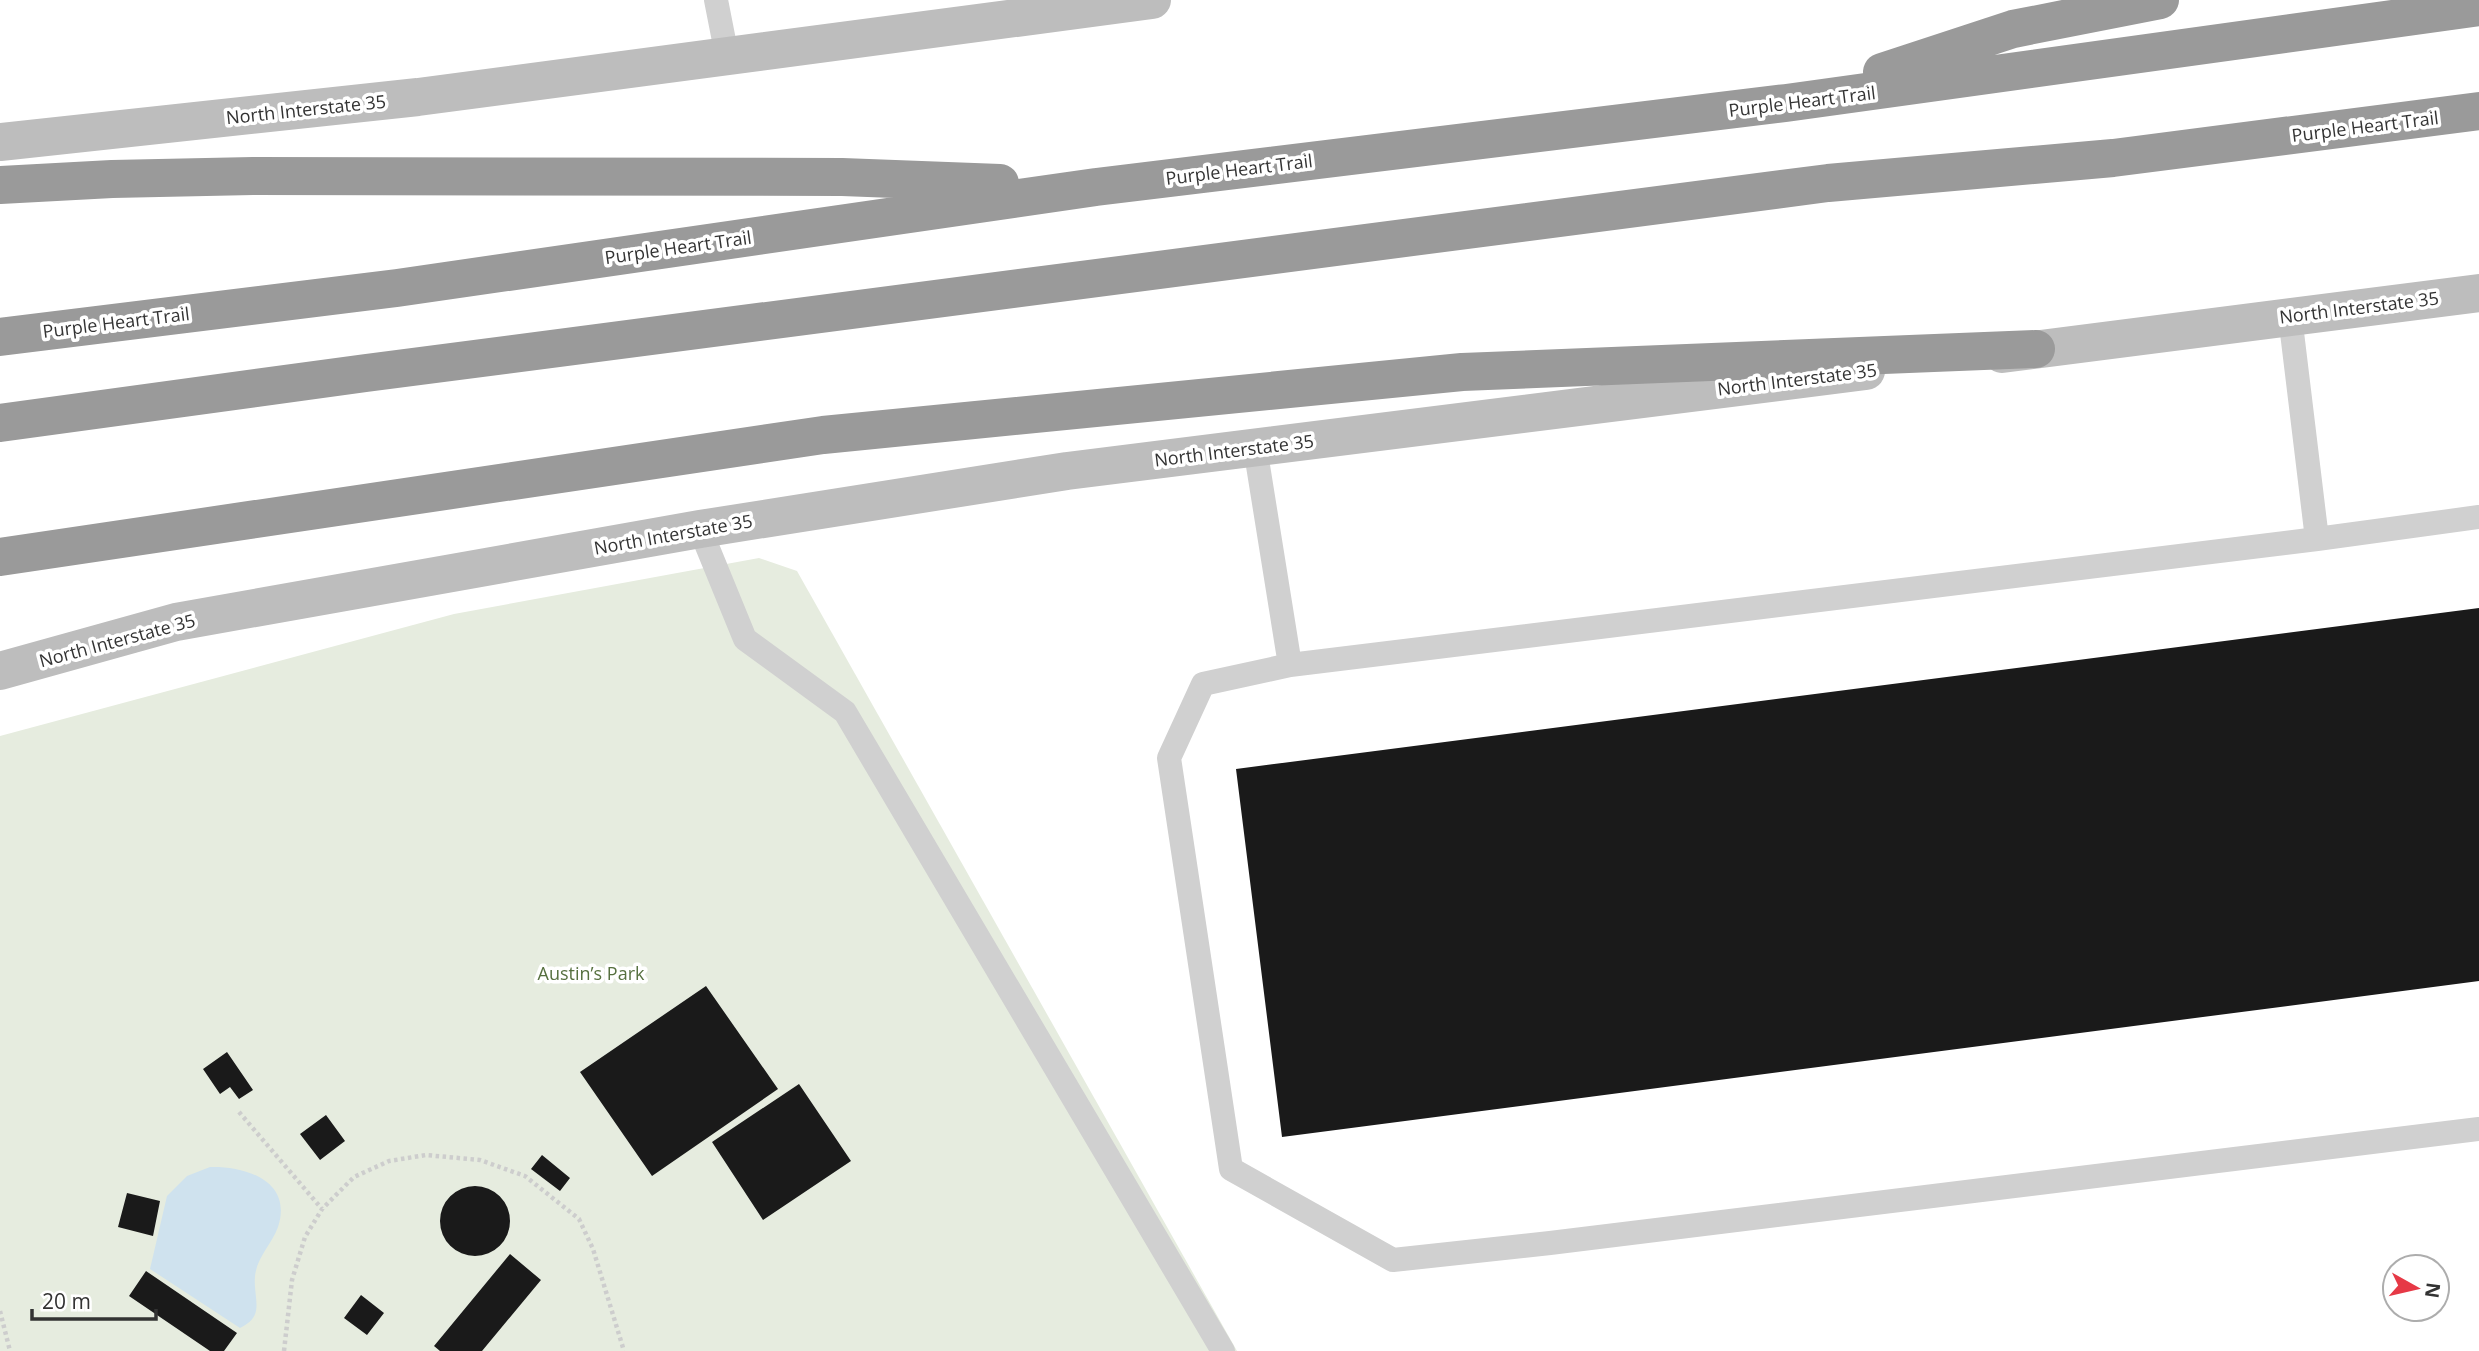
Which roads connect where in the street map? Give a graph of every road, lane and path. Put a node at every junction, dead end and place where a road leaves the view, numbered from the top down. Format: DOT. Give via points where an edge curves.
graph roads {
  1 [pos="716,0"];
  2 [pos="1152,0"];
  3 [pos="2160,0"];
  4 [pos="1081,5"];
  5 [pos="2479,7"];
  6 [pos="727,56"];
  7 [pos="1786,103"];
  8 [pos="2479,111"];
  9 [pos="0,142"];
  10 [pos="0,185"];
  11 [pos="1096,187"];
  12 [pos="2479,293"];
  13 [pos="2290,316"];
  14 [pos="0,337"];
  15 [pos="2036,349"];
  16 [pos="0,424"];
  17 [pos="1255,447"];
  18 [pos="2479,517"];
  19 [pos="700,528"];
  20 [pos="2317,540"];
  21 [pos="0,557"];
  22 [pos="1290,665"];
  23 [pos="0,671"];
  24 [pos="239,1112"];
  25 [pos="2479,1129"];
  26 [pos="322,1209"];
  27 [pos="0,1311"];
  28 [pos="10,1351"];
  29 [pos="284,1351"];
  30 [pos="624,1351"];
  31 [pos="1223,1351"];
  1 -- 6 [label="lane"];
  2 -- 4 [label="main road, North Interstate 35"];
  3 -- 7 [label="highway" via="2013,29"];
  4 -- 6 [label="main road, North Interstate 35"];
  5 -- 7 [label="highway, Purple Heart Trail"];
  6 -- 9 [label="main road, North Interstate 35" via="418,97"];
  7 -- 11 [label="highway, Purple Heart Trail"];
  8 -- 16 [label="highway, Purple Heart Trail" via="2113,158 1814,185"];
  10 -- 11 [label="highway" via="292,176 842,177"];
  11 -- 14 [label="highway, Purple Heart Trail" via="397,288"];
  12 -- 13 [label="main road, North Interstate 35"];
  13 -- 15 [label="main road, North Interstate 35"];
  13 -- 20 [label="lane"];
  15 -- 17 [label="main road, North Interstate 35"];
  15 -- 21 [label="highway" via="1462,372 823,435"];
  17 -- 19 [label="main road, North Interstate 35"];
  17 -- 22 [label="lane"];
  18 -- 20 [label="lane"];
  19 -- 23 [label="main road, North Interstate 35" via="176,622"];
  19 -- 31 [label="lane" via="745,639 845,712"];
  20 -- 22 [label="lane"];
  22 -- 25 [label="lane" via="1203,684 1169,758 1231,1169 1393,1260"];
  24 -- 26 [label="path"];
  26 -- 29 [label="path" via="305,1237 292,1280"];
  26 -- 30 [label="path" via="354,1177 389,1161 426,1155 480,1160 526,1175 579,1219 593,1249"];
  27 -- 28 [label="path"];
}
